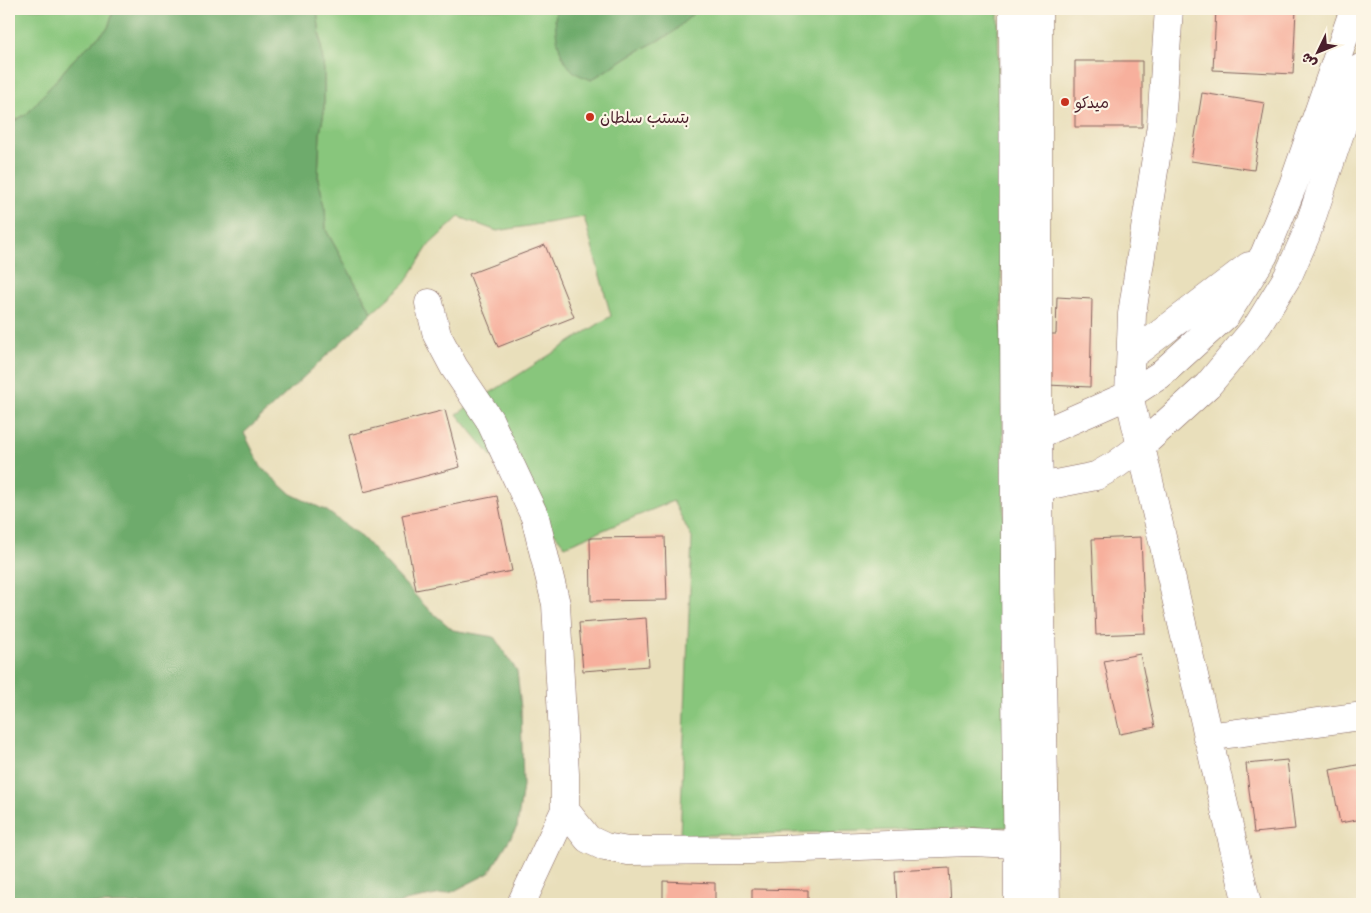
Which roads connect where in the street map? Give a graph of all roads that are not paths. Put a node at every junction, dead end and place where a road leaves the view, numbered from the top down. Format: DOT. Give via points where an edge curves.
graph roads {
  1 [pos="1013,9"];
  2 [pos="1038,9"];
  3 [pos="1168,9"];
  4 [pos="1354,9"];
  5 [pos="1362,66"];
  6 [pos="1264,255"];
  7 [pos="429,303"];
  8 [pos="1131,356"];
  9 [pos="1129,395"];
  10 [pos="1038,435"];
  11 [pos="1141,446"];
  12 [pos="1040,486"];
  13 [pos="1362,716"];
  14 [pos="1207,737"];
  15 [pos="565,810"];
  16 [pos="1017,844"];
  17 [pos="521,904"];
  18 [pos="1018,904"];
  19 [pos="1046,904"];
  20 [pos="1247,904"];
  1 -- 16 [label="main road"];
  2 -- 10 [label="main road"];
  3 -- 8 [label="main road" via="1161,125 1132,314"];
  4 -- 6 [label="main road" via="1293,185"];
  5 -- 11 [label="main road" via="1306,235 1288,276 1258,325 1208,385"];
  6 -- 8 [label="main road"];
  6 -- 9 [label="main road" via="1226,316 1160,375"];
  7 -- 15 [label="main road" via="454,367 490,419 510,461 535,518 549,566 556,604"];
  8 -- 9 [label="main road"];
  9 -- 10 [label="main road"];
  9 -- 11 [label="main road"];
  10 -- 12 [label="main road"];
  11 -- 12 [label="main road" via="1096,476"];
  11 -- 14 [label="main road"];
  12 -- 19 [label="main road"];
  13 -- 14 [label="main road"];
  14 -- 20 [label="main road"];
  15 -- 16 [label="main road" via="588,839 605,847 628,851 971,842"];
  15 -- 17 [label="main road"];
  16 -- 18 [label="main road"];
}
